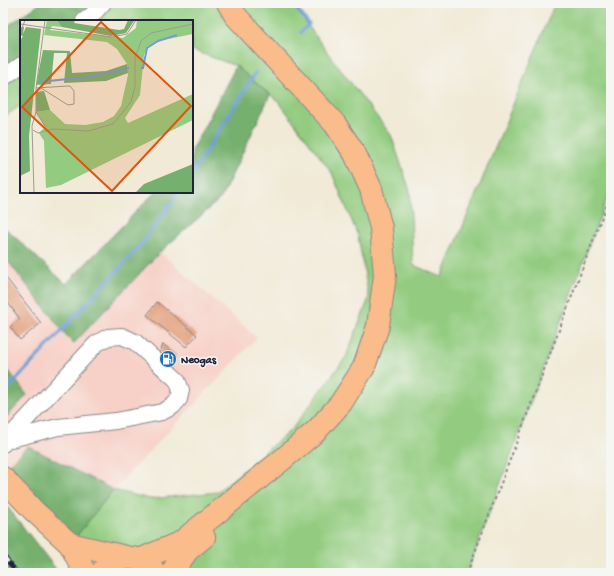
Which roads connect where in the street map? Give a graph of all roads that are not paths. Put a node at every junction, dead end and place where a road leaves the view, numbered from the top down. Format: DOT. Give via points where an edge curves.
graph roads {
  1 [pos="103,3"];
  2 [pos="228,3"];
  3 [pos="240,3"];
  4 [pos="85,20"];
  5 [pos="20,66"];
  6 [pos="3,78"];
  7 [pos="5,442"];
  8 [pos="3,478"];
  9 [pos="70,544"];
  10 [pos="141,563"];
  11 [pos="85,573"];
  12 [pos="101,573"];
  13 [pos="170,573"];
  1 -- 4 [label="street"];
  2 -- 10 [label="highway" via="235,14 335,124 355,154 371,190 381,228 385,275 378,326 364,367 341,403 316,431 181,542"];
  3 -- 13 [label="highway" via="246,13 343,120 364,152 381,188 391,227 396,277 389,329 372,371 349,410 323,438 188,550"];
  5 -- 6 [label="street"];
  7 -- 7 [label="street" via="58,427 116,421 162,412 179,399 177,380 135,342 122,336 108,337 96,344"];
  8 -- 9 [label="highway"];
  9 -- 10 [label="highway"];
  9 -- 11 [label="highway"];
  10 -- 12 [label="highway" via="121,559 112,562"];
}
